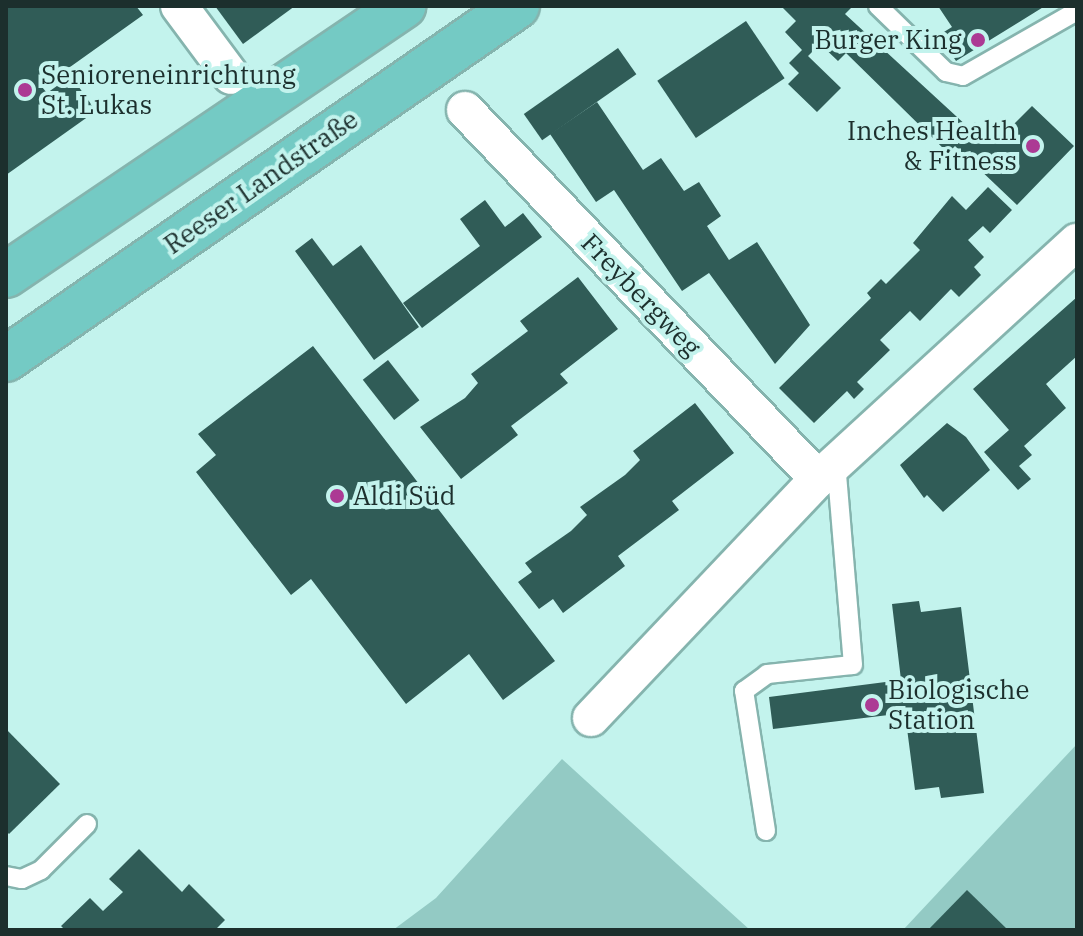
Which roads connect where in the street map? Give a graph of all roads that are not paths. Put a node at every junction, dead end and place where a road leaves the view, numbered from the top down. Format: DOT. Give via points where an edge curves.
graph roads {
  1 [pos="179,6"];
  2 [pos="403,6"];
  3 [pos="517,6"];
  4 [pos="878,6"];
  5 [pos="1077,11"];
  6 [pos="231,76"];
  7 [pos="465,110"];
  8 [pos="1077,242"];
  9 [pos="6,275"];
  10 [pos="6,359"];
  11 [pos="827,472"];
  12 [pos="591,718"];
  13 [pos="87,824"];
  14 [pos="766,831"];
  15 [pos="6,876"];
  1 -- 6 [label="street"];
  2 -- 9 [label="main road"];
  3 -- 10 [label="main road, Reeser Landstraße"];
  4 -- 5 [label="lane" via="946,72 963,76"];
  7 -- 11 [label="street, Freybergweg"];
  8 -- 11 [label="street"];
  11 -- 12 [label="street"];
  11 -- 14 [label="lane" via="853,665 767,674 744,691"];
  13 -- 15 [label="lane" via="41,870 22,879"];
}
